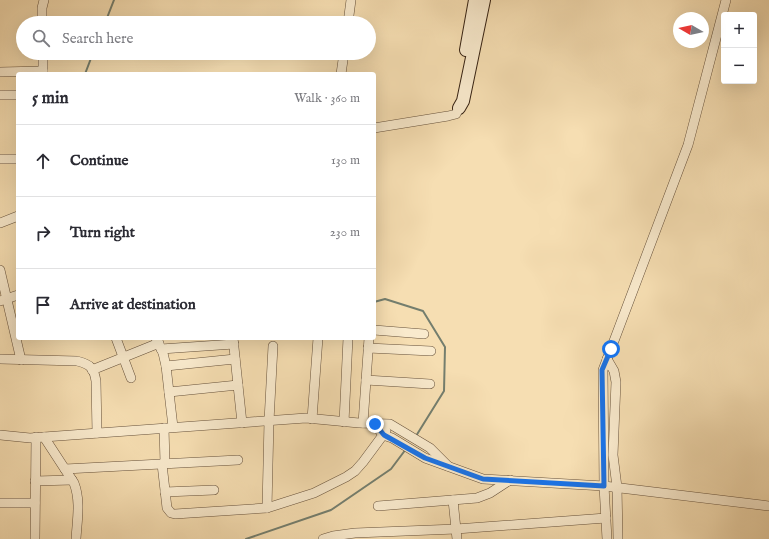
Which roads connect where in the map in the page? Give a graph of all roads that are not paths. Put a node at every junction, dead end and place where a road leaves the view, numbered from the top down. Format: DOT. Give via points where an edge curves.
graph roads {
  1 [pos="44,0"];
  2 [pos="351,0"];
  3 [pos="475,0"];
  4 [pos="484,0"];
  5 [pos="726,0"];
  6 [pos="42,16"];
  7 [pos="349,16"];
  8 [pos="42,60"];
  9 [pos="343,60"];
  10 [pos="0,72"];
  11 [pos="43,72"];
  12 [pos="342,72"];
  13 [pos="0,95"];
  14 [pos="16,95"];
  15 [pos="459,108"];
  16 [pos="376,128"];
  17 [pos="0,159"];
  18 [pos="16,159"];
  19 [pos="16,217"];
  20 [pos="0,223"];
  21 [pos="0,270"];
  22 [pos="16,296"];
  23 [pos="4,300"];
  24 [pos="16,330"];
  25 [pos="376,330"];
  26 [pos="424,334"];
  27 [pos="18,340"];
  28 [pos="117,340"];
  29 [pos="318,340"];
  30 [pos="348,340"];
  31 [pos="368,340"];
  32 [pos="233,341"];
  33 [pos="159,343"];
  34 [pos="273,346"];
  35 [pos="368,348"];
  36 [pos="431,351"];
  37 [pos="124,357"];
  38 [pos="0,359"];
  39 [pos="235,359"];
  40 [pos="607,359"];
  41 [pos="21,360"];
  42 [pos="166,366"];
  43 [pos="92,370"];
  44 [pos="131,378"];
  45 [pos="366,380"];
  46 [pos="430,384"];
  47 [pos="238,385"];
  48 [pos="169,392"];
  49 [pos="312,419"];
  50 [pos="270,421"];
  51 [pos="344,422"];
  52 [pos="242,423"];
  53 [pos="364,423"];
  54 [pos="375,424"];
  55 [pos="390,424"];
  56 [pos="168,428"];
  57 [pos="97,433"];
  58 [pos="0,435"];
  59 [pos="40,437"];
  60 [pos="388,437"];
  61 [pos="238,460"];
  62 [pos="164,464"];
  63 [pos="448,466"];
  64 [pos="65,469"];
  65 [pos="72,480"];
  66 [pos="510,480"];
  67 [pos="35,481"];
  68 [pos="604,486"];
  69 [pos="617,487"];
  70 [pos="214,490"];
  71 [pos="165,492"];
  72 [pos="453,500"];
  73 [pos="35,503"];
  74 [pos="0,504"];
  75 [pos="378,506"];
  76 [pos="769,506"];
  77 [pos="267,508"];
  78 [pos="606,518"];
  79 [pos="456,529"];
  80 [pos="35,539"];
  81 [pos="76,539"];
  82 [pos="323,539"];
  83 [pos="457,539"];
  84 [pos="607,539"];
  85 [pos="618,539"];
  1 -- 6 [label="street"];
  2 -- 7 [label="street"];
  3 -- 15 [label="street" via="457,100"];
  4 -- 15 [label="street" via="463,100"];
  5 -- 40 [label="street" via="688,145"];
  8 -- 11 [label="street"];
  9 -- 12 [label="street"];
  10 -- 11 [label="street"];
  13 -- 14 [label="street"];
  15 -- 16 [label="street" via="456,114 448,116"];
  17 -- 18 [label="street"];
  19 -- 20 [label="street"];
  21 -- 23 [label="street"];
  22 -- 23 [label="street"];
  23 -- 24 [label="street"];
  25 -- 26 [label="street"];
  27 -- 41 [label="street"];
  28 -- 37 [label="street"];
  29 -- 49 [label="street"];
  30 -- 51 [label="street"];
  31 -- 35 [label="street"];
  32 -- 33 [label="street"];
  32 -- 39 [label="street"];
  33 -- 37 [label="street"];
  33 -- 42 [label="street"];
  34 -- 50 [label="street"];
  35 -- 36 [label="street"];
  35 -- 45 [label="street"];
  37 -- 43 [label="street"];
  37 -- 44 [label="street"];
  38 -- 41 [label="street"];
  39 -- 42 [label="street"];
  39 -- 47 [label="street"];
  40 -- 68 [label="street" via="602,370"];
  40 -- 69 [label="street" via="614,371 616,382 613,455"];
  41 -- 43 [label="street" via="77,361 85,363"];
  42 -- 48 [label="street"];
  43 -- 57 [label="street" via="96,381"];
  45 -- 46 [label="street"];
  45 -- 53 [label="street"];
  47 -- 48 [label="street"];
  47 -- 52 [label="street"];
  48 -- 56 [label="street"];
  49 -- 50 [label="street"];
  49 -- 51 [label="street"];
  50 -- 52 [label="street"];
  50 -- 77 [label="street"];
  51 -- 53 [label="street"];
  52 -- 56 [label="street"];
  53 -- 54 [label="street"];
  54 -- 55 [label="street"];
  54 -- 60 [label="street"];
  55 -- 60 [label="street"];
  55 -- 63 [label="street" via="430,448"];
  56 -- 57 [label="street"];
  56 -- 62 [label="street"];
  57 -- 59 [label="street"];
  58 -- 59 [label="street"];
  59 -- 64 [label="street"];
  59 -- 67 [label="street"];
  60 -- 63 [label="street" via="425,458"];
  60 -- 77 [label="street" via="346,477 314,493"];
  61 -- 62 [label="street"];
  62 -- 64 [label="street"];
  62 -- 71 [label="street"];
  63 -- 66 [label="street" via="483,479"];
  64 -- 65 [label="street"];
  65 -- 67 [label="street"];
  65 -- 81 [label="street" via="78,498"];
  66 -- 68 [label="street"];
  66 -- 72 [label="street" via="477,498"];
  67 -- 73 [label="street"];
  68 -- 69 [label="street"];
  68 -- 78 [label="street"];
  69 -- 76 [label="street"];
  69 -- 85 [label="street"];
  70 -- 71 [label="street"];
  71 -- 77 [label="street" via="167,508 175,514"];
  72 -- 75 [label="street"];
  72 -- 79 [label="street"];
  73 -- 74 [label="street"];
  73 -- 80 [label="street"];
  78 -- 79 [label="street"];
  78 -- 84 [label="street"];
  79 -- 82 [label="street" via="355,533"];
  79 -- 83 [label="street"];
}
